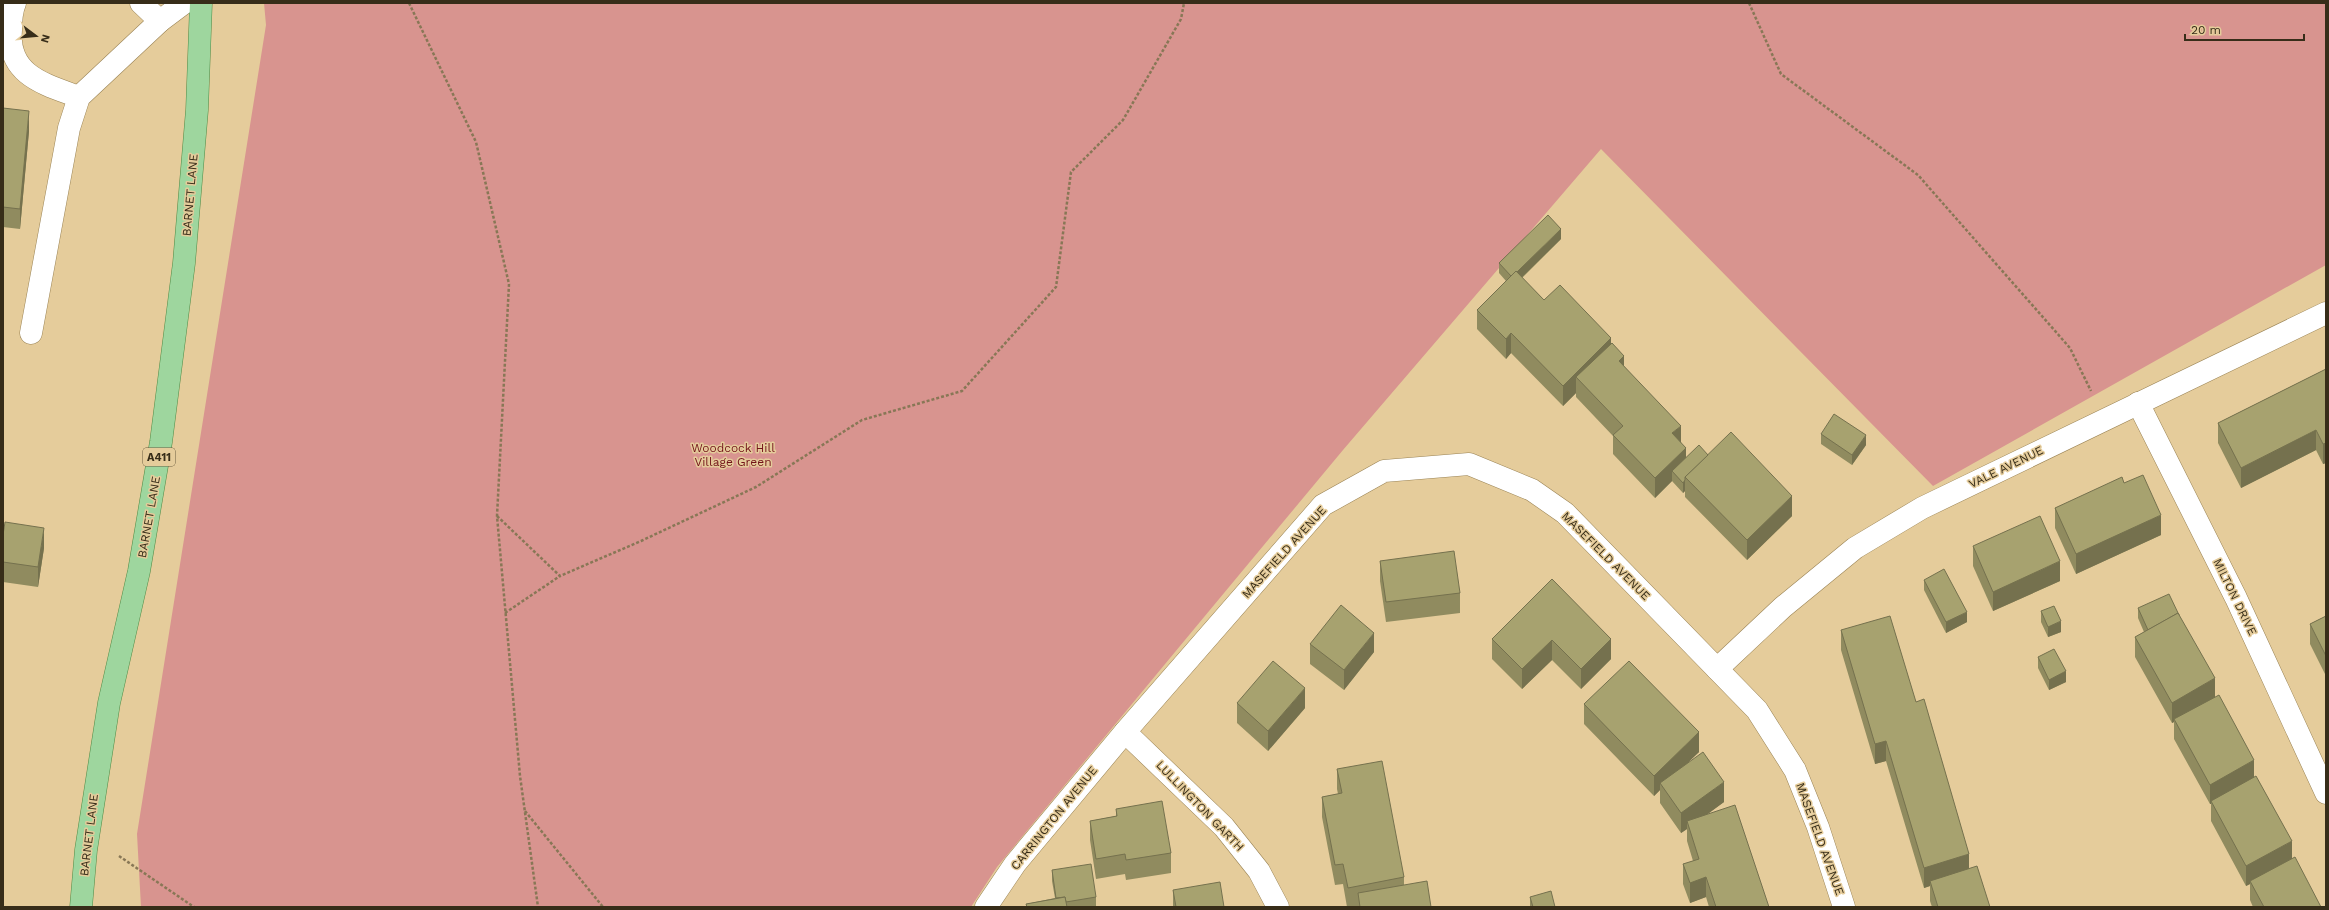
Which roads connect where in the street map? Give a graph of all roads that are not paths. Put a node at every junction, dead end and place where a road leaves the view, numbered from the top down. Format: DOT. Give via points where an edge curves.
graph roads {
  1 [pos="15,3"];
  2 [pos="142,3"];
  3 [pos="184,3"];
  4 [pos="201,3"];
  5 [pos="160,21"];
  6 [pos="79,97"];
  7 [pos="2326,312"];
  8 [pos="31,333"];
  9 [pos="2138,403"];
  10 [pos="1717,669"];
  11 [pos="1125,732"];
  12 [pos="2326,793"];
  13 [pos="81,907"];
  14 [pos="986,907"];
  15 [pos="1278,907"];
  16 [pos="1844,907"];
  1 -- 6 [label="street" via="9,45 20,69 43,84"];
  2 -- 5 [label="street"];
  3 -- 5 [label="street"];
  4 -- 13 [label="main road, BARNET LANE / A411" via="197,110 184,255 161,442 139,571 109,703 86,850"];
  5 -- 6 [label="street"];
  6 -- 8 [label="street" via="68,128"];
  7 -- 9 [label="street, VALE AVENUE"];
  9 -- 10 [label="street, VALE AVENUE" via="1922,508 1855,548 1783,607"];
  9 -- 12 [label="street, MILTON DRIVE" via="2236,598"];
  10 -- 11 [label="street, MASEFIELD AVENUE" via="1565,513 1532,490 1469,464 1384,471 1324,505"];
  10 -- 16 [label="street, MASEFIELD AVENUE" via="1757,710 1795,770 1818,827"];
  11 -- 14 [label="street, CARRINGTON AVENUE" via="1015,864"];
  11 -- 15 [label="street, LULLINGTON GARTH" via="1224,827 1259,871"];
}
